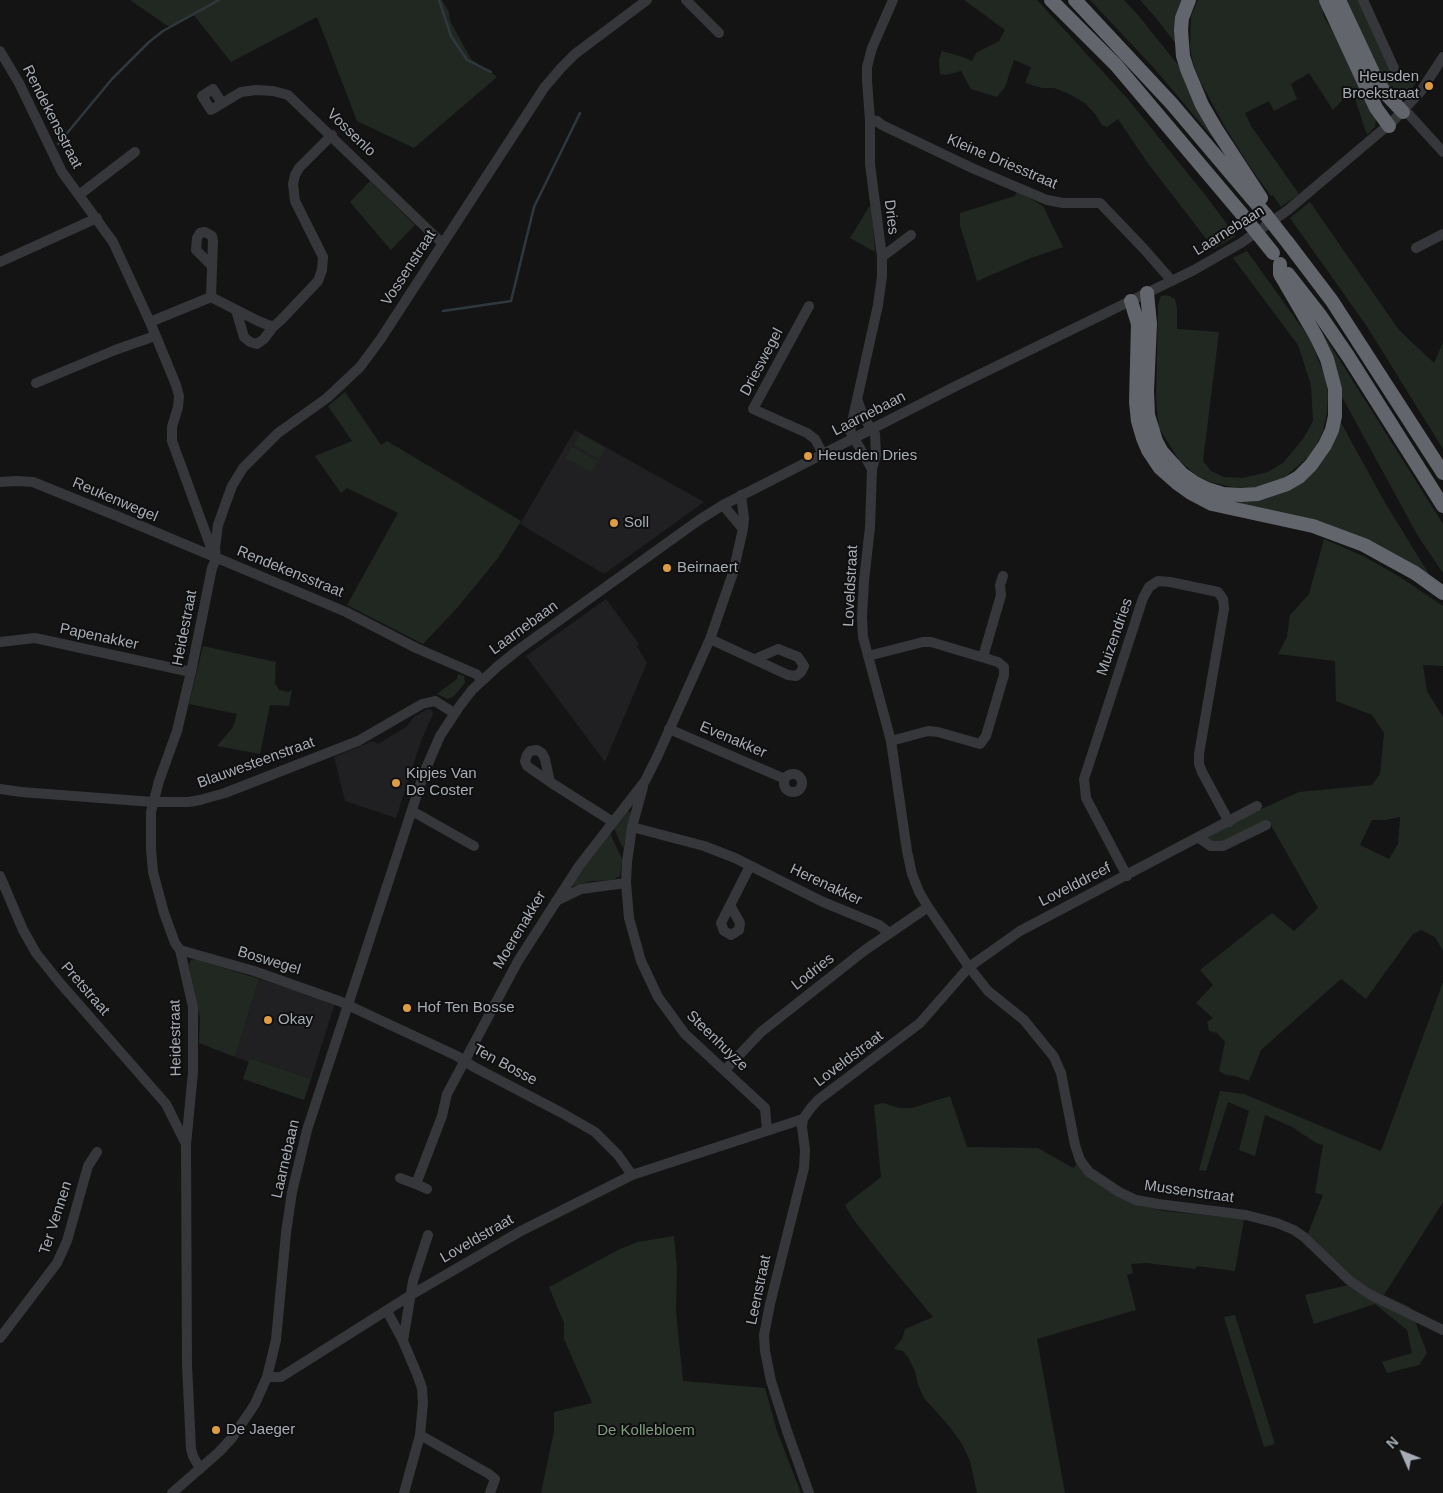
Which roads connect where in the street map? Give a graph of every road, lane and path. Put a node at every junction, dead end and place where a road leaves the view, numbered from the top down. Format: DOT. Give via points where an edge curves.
graph roads {
  1 [pos="647,0"];
  2 [pos="686,0"];
  3 [pos="894,0"];
  4 [pos="1051,0"];
  5 [pos="1075,0"];
  6 [pos="1189,0"];
  7 [pos="1326,0"];
  8 [pos="1338,0"];
  9 [pos="1363,0"];
  10 [pos="719,33"];
  11 [pos="0,51"];
  12 [pos="1443,57"];
  13 [pos="1394,68"];
  14 [pos="222,103"];
  15 [pos="1404,111"];
  16 [pos="870,120"];
  17 [pos="882,125"];
  18 [pos="1389,126"];
  19 [pos="871,131"];
  20 [pos="332,136"];
  21 [pos="136,152"];
  22 [pos="1443,152"];
  23 [pos="79,195"];
  24 [pos="1266,215"];
  25 [pos="97,218"];
  26 [pos="1443,234"];
  27 [pos="911,236"];
  28 [pos="442,244"];
  29 [pos="1416,248"];
  30 [pos="882,257"];
  31 [pos="1276,259"];
  32 [pos="0,262"];
  33 [pos="212,266"];
  34 [pos="1172,281"];
  35 [pos="1147,293"];
  36 [pos="211,297"];
  37 [pos="1131,301"];
  38 [pos="809,306"];
  39 [pos="236,310"];
  40 [pos="150,322"];
  41 [pos="273,327"];
  42 [pos="155,336"];
  43 [pos="36,382"];
  44 [pos="857,399"];
  45 [pos="872,429"];
  46 [pos="853,439"];
  47 [pos="823,454"];
  48 [pos="872,469"];
  49 [pos="1443,473"];
  50 [pos="0,482"];
  51 [pos="741,495"];
  52 [pos="723,505"];
  53 [pos="1443,506"];
  54 [pos="743,529"];
  55 [pos="216,559"];
  56 [pos="1003,576"];
  57 [pos="1443,593"];
  58 [pos="710,639"];
  59 [pos="0,642"];
  60 [pos="868,656"];
  61 [pos="983,657"];
  62 [pos="755,659"];
  63 [pos="192,672"];
  64 [pos="482,680"];
  65 [pos="452,711"];
  66 [pos="669,729"];
  67 [pos="891,741"];
  68 [pos="784,779"];
  69 [pos="645,781"];
  70 [pos="550,782"];
  71 [pos="0,789"];
  72 [pos="153,802"];
  73 [pos="1257,806"];
  74 [pos="412,811"];
  75 [pos="613,822"];
  76 [pos="1228,822"];
  77 [pos="1266,825"];
  78 [pos="632,827"];
  79 [pos="1199,838"];
  80 [pos="474,846"];
  81 [pos="750,866"];
  82 [pos="0,876"];
  83 [pos="1127,876"];
  84 [pos="626,883"];
  85 [pos="554,902"];
  86 [pos="730,905"];
  87 [pos="928,907"];
  88 [pos="889,933"];
  89 [pos="180,950"];
  90 [pos="969,967"];
  91 [pos="348,1004"];
  92 [pos="465,1061"];
  93 [pos="725,1070"];
  94 [pos="168,1108"];
  95 [pos="189,1110"];
  96 [pos="803,1119"];
  97 [pos="767,1130"];
  98 [pos="186,1145"];
  99 [pos="97,1152"];
  100 [pos="632,1175"];
  101 [pos="400,1178"];
  102 [pos="416,1184"];
  103 [pos="427,1189"];
  104 [pos="428,1235"];
  105 [pos="411,1295"];
  106 [pos="387,1311"];
  107 [pos="1443,1330"];
  108 [pos="0,1338"];
  109 [pos="404,1341"];
  110 [pos="267,1376"];
  111 [pos="420,1435"];
  112 [pos="200,1469"];
  113 [pos="184,1482"];
  114 [pos="172,1493"];
  115 [pos="190,1493"];
  116 [pos="404,1493"];
  117 [pos="490,1493"];
  118 [pos="809,1493"];
  1 -- 28 [label="street, Vossenstraat" via="575,54 544,88"];
  2 -- 10 [label="street"];
  3 -- 16 [label="street, Dries" via="867,67"];
  4 -- 31 [label="highway, bridge" via="1116,65"];
  5 -- 24 [label="highway" via="1172,104"];
  6 -- 24 [label="highway" via="1181,30 1187,69 1216,129 1264,203"];
  7 -- 18 [label="highway" via="1376,108"];
  8 -- 15 [label="highway" via="1375,77 1385,93"];
  9 -- 13 [label="street"];
  11 -- 23 [label="street, Rendekensstraat" via="20,83 62,172"];
  12 -- 15 [label="street, Laarnebaan"];
  14 -- 20 [label="street, Vossenlo" via="241,92 256,90 288,95"];
  15 -- 18 [label="street, Laarnebaan"];
  15 -- 22 [label="street"];
  16 -- 17 [label="street, Kleine Driesstraat"];
  16 -- 19 [label="street, Dries"];
  17 -- 19 [label="street"];
  17 -- 34 [label="street, Kleine Driesstraat" via="1047,200 1100,203"];
  18 -- 34 [label="street, Laarnebaan" via="1276,220"];
  19 -- 30 [label="street, Dries" via="872,181"];
  20 -- 28 [label="street, Vossenlo"];
  20 -- 41 [label="street" via="299,168 293,184 295,200 322,257 322,270 318,281"];
  21 -- 23 [label="street, Rendekensstraat"];
  23 -- 25 [label="street, Rendekensstraat"];
  24 -- 49 [label="highway, bridge" via="1332,301"];
  25 -- 32 [label="street"];
  25 -- 40 [label="street, Rendekensstraat" via="118,252"];
  26 -- 29 [label="street"];
  27 -- 30 [label="street"];
  28 -- 55 [label="street, Vossenstraat" via="360,367 327,398 278,433 243,468 224,508 215,548"];
  30 -- 44 [label="street, Dries" via="878,305"];
  31 -- 35 [label="highway" via="1280,274 1327,359 1335,389 1335,416 1325,445 1311,465 1287,484 1257,494 1241,496 1207,489 1182,474 1162,452 1148,416 1150,324"];
  31 -- 53 [label="highway" via="1348,356"];
  33 -- 36 [label="street"];
  34 -- 35 [label="street, Laarnebaan"];
  35 -- 37 [label="street, Laarnebaan"];
  36 -- 39 [label="street"];
  36 -- 40 [label="street"];
  37 -- 45 [label="street, Laarnebaan"];
  37 -- 57 [label="highway" via="1138,324 1138,421 1148,450 1160,468 1190,493 1212,504 1313,526 1364,545 1415,573"];
  38 -- 47 [label="street, Drieswegel" via="753,409 807,433 815,439"];
  39 -- 41 [label="street"];
  39 -- 41 [label="street" via="244,336 250,342 257,344 264,340"];
  40 -- 42 [label="street, Rendekensstraat"];
  42 -- 43 [label="street"];
  42 -- 55 [label="street, Rendekensstraat" via="179,396 172,441"];
  44 -- 45 [label="street, Loveldstraat"];
  44 -- 46 [label="street, Dries" via="850,424"];
  45 -- 46 [label="street, Laarnebaan"];
  45 -- 48 [label="street, Loveldstraat" via="876,454"];
  46 -- 47 [label="street, Laarnebaan"];
  46 -- 48 [label="street"];
  47 -- 51 [label="street, Laarnebaan"];
  48 -- 60 [label="street, Loveldstraat" via="862,617"];
  50 -- 55 [label="street, Reukenwegel" via="32,482"];
  51 -- 52 [label="street, Laarnebaan"];
  51 -- 54 [label="street, Moerenakker"];
  52 -- 54 [label="street"];
  52 -- 64 [label="street, Laarnebaan" via="518,650"];
  54 -- 58 [label="street, Moerenakker" via="733,573"];
  55 -- 63 [label="street, Heidestraat"];
  55 -- 64 [label="street, Rendekensstraat" via="346,612 476,674"];
  56 -- 61 [label="street" via="1000,585 1002,595"];
  58 -- 62 [label="street"];
  58 -- 66 [label="street, Moerenakker"];
  59 -- 63 [label="street, Papenakker" via="35,638"];
  60 -- 61 [label="street" via="931,642"];
  60 -- 67 [label="street, Loveldstraat"];
  61 -- 67 [label="street" via="1004,667 1004,675 986,736 980,744 928,731"];
  63 -- 72 [label="street, Heidestraat" via="177,731"];
  64 -- 65 [label="street, Laarnebaan"];
  65 -- 72 [label="street, Blauwesteenstraat" via="435,701 422,704 358,741 225,792 189,802"];
  65 -- 74 [label="street, Laarnebaan" via="433,750"];
  66 -- 68 [label="street, Evenakker"];
  66 -- 69 [label="street, Moerenakker"];
  67 -- 87 [label="street, Loveldstraat" via="912,874"];
  69 -- 75 [label="street, Moerenakker"];
  69 -- 78 [label="street, Steenhuyze"];
  70 -- 75 [label="street"];
  71 -- 72 [label="street, Blauwesteenstraat"];
  72 -- 89 [label="street, Heidestraat" via="152,866 164,913"];
  73 -- 76 [label="street, Lovelddreef"];
  74 -- 80 [label="street"];
  74 -- 91 [label="street, Laarnebaan"];
  75 -- 85 [label="street, Moerenakker"];
  76 -- 79 [label="street, Lovelddreef"];
  76 -- 83 [label="street, Muizendries" via="1199,764 1223,599 1218,592 1158,581 1149,587 1143,598 1084,779 1086,798"];
  77 -- 79 [label="street" via="1223,846 1211,846"];
  78 -- 81 [label="street, Herenakker" via="704,846"];
  78 -- 84 [label="street, Steenhuyze"];
  79 -- 83 [label="street, Lovelddreef"];
  81 -- 86 [label="street"];
  81 -- 88 [label="street, Herenakker" via="879,925"];
  82 -- 94 [label="street, Pretstraat" via="23,930 38,955"];
  83 -- 90 [label="street, Lovelddreef" via="1020,931"];
  84 -- 85 [label="street" via="581,889"];
  84 -- 93 [label="street, Steenhuyze" via="629,918 636,946 653,988 685,1034"];
  85 -- 92 [label="street, Moerenakker" via="518,960"];
  87 -- 88 [label="street, Lodries"];
  87 -- 90 [label="street, Loveldstraat"];
  88 -- 93 [label="street, Lodries" via="760,1032"];
  89 -- 91 [label="street, Boswegel" via="254,971"];
  89 -- 95 [label="street, Heidestraat" via="193,1007 193,1072"];
  90 -- 96 [label="street, Loveldstraat" via="920,1023 818,1100"];
  90 -- 107 [label="street, Mussenstraat" via="988,991 1018,1014 1054,1057 1061,1073 1080,1160 1089,1172 1136,1200 1246,1215 1294,1230 1369,1294"];
  91 -- 92 [label="street, Ten Bosse"];
  91 -- 110 [label="street, Laarnebaan" via="298,1166 286,1233 276,1340"];
  92 -- 100 [label="street, Ten Bosse" via="595,1132"];
  92 -- 102 [label="street, Moerenakker" via="447,1094"];
  93 -- 97 [label="street, Steenhuyze" via="765,1108"];
  94 -- 95 [label="street"];
  94 -- 98 [label="street, Pretstraat"];
  95 -- 98 [label="street, Heidestraat"];
  96 -- 97 [label="street, Loveldstraat"];
  96 -- 118 [label="street, Leenstraat" via="804,1168 764,1335 771,1381"];
  97 -- 100 [label="street, Loveldstraat"];
  98 -- 112 [label="street, Heidestraat" via="188,1399 191,1449"];
  99 -- 108 [label="street, Ter Vennen" via="88,1167 58,1263"];
  100 -- 105 [label="street, Loveldstraat" via="521,1231"];
  101 -- 102 [label="street"];
  102 -- 103 [label="street"];
  104 -- 105 [label="street"];
  105 -- 106 [label="street, Loveldstraat"];
  105 -- 109 [label="street"];
  106 -- 109 [label="street"];
  106 -- 110 [label="street, Loveldstraat" via="281,1377"];
  109 -- 111 [label="street" via="422,1388 424,1403"];
  110 -- 112 [label="street, Laarnebaan" via="243,1424"];
  111 -- 116 [label="street"];
  111 -- 117 [label="street" via="489,1474 495,1479"];
  112 -- 113 [label="street, Laarnebaan"];
  113 -- 114 [label="street, Laarnebaan"];
  113 -- 115 [label="street"];
}
